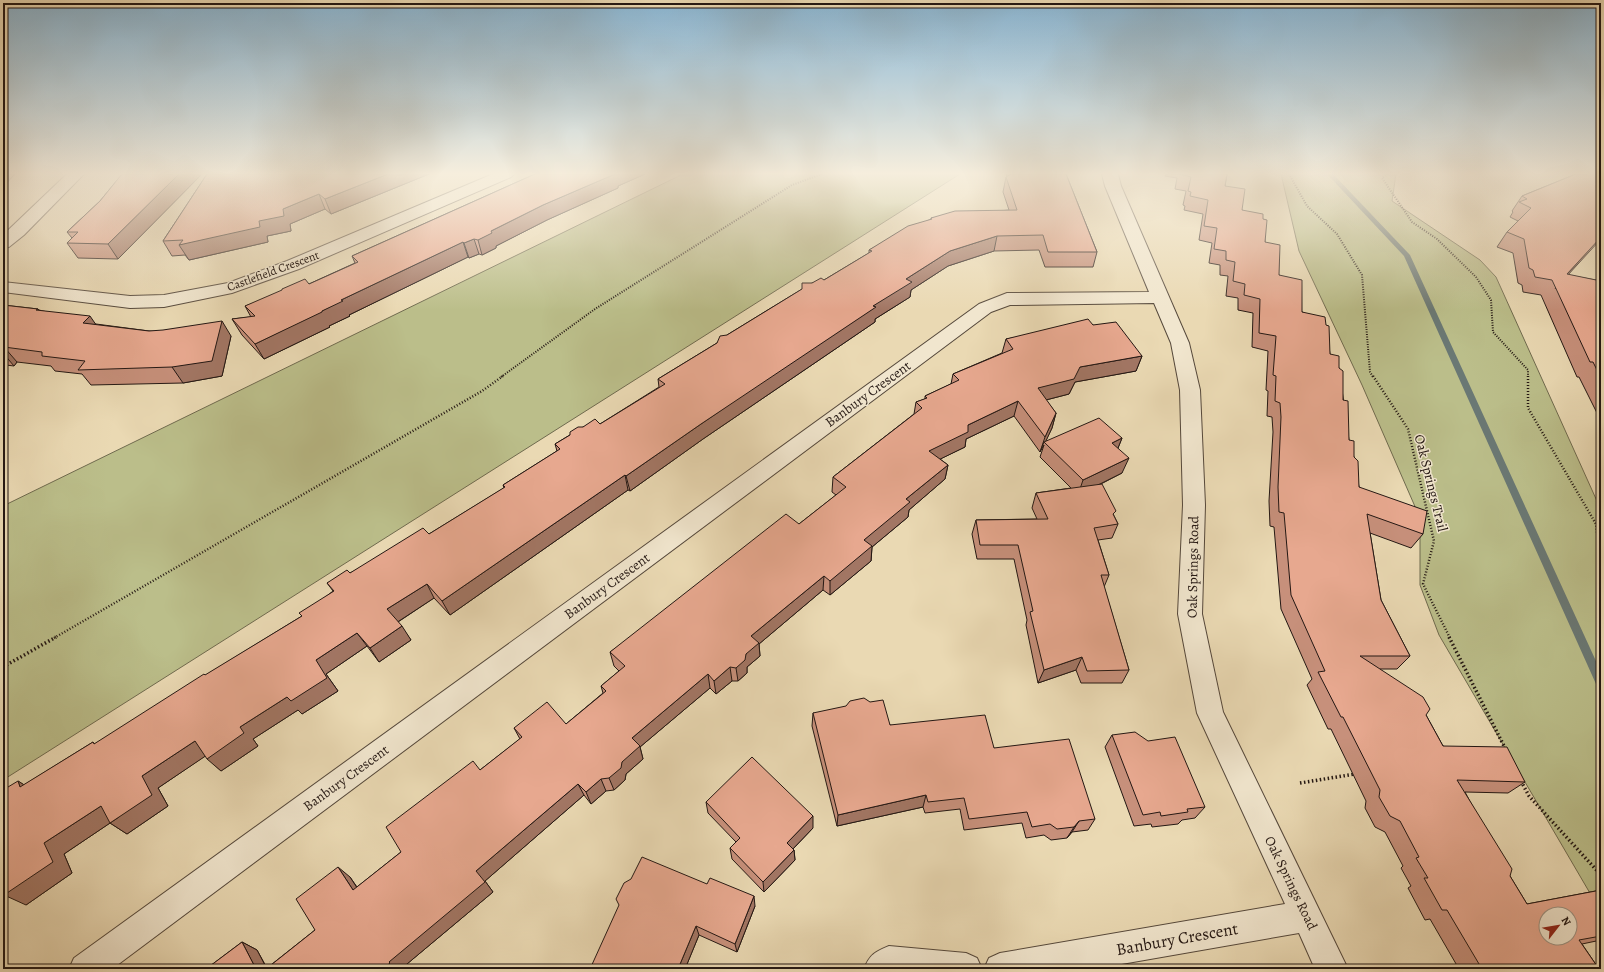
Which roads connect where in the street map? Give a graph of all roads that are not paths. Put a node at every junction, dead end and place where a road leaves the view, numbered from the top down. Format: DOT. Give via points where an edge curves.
graph roads {
  1 [pos="31,219"];
  2 [pos="400,219"];
  3 [pos="1127,219"];
  4 [pos="3,243"];
  5 [pos="3,287"];
  6 [pos="1161,297"];
  7 [pos="1307,916"];
  8 [pos="85,969"];
  9 [pos="880,969"];
  10 [pos="966,969"];
  11 [pos="1000,969"];
  12 [pos="1332,969"];
  1 -- 4 [label="street"];
  2 -- 5 [label="street, Castlefield Crescent" via="232,288 164,301 130,302"];
  3 -- 6 [label="street, Oak Springs Road"];
  6 -- 7 [label="street, Oak Springs Road" via="1180,343 1190,390 1194,505 1190,614 1210,713"];
  6 -- 8 [label="street, Banbury Crescent" via="1006,299 985,308"];
  7 -- 11 [label="street, Banbury Crescent"];
  7 -- 12 [label="street, Oak Springs Road"];
  9 -- 10 [label="street" via="890,962"];
}
